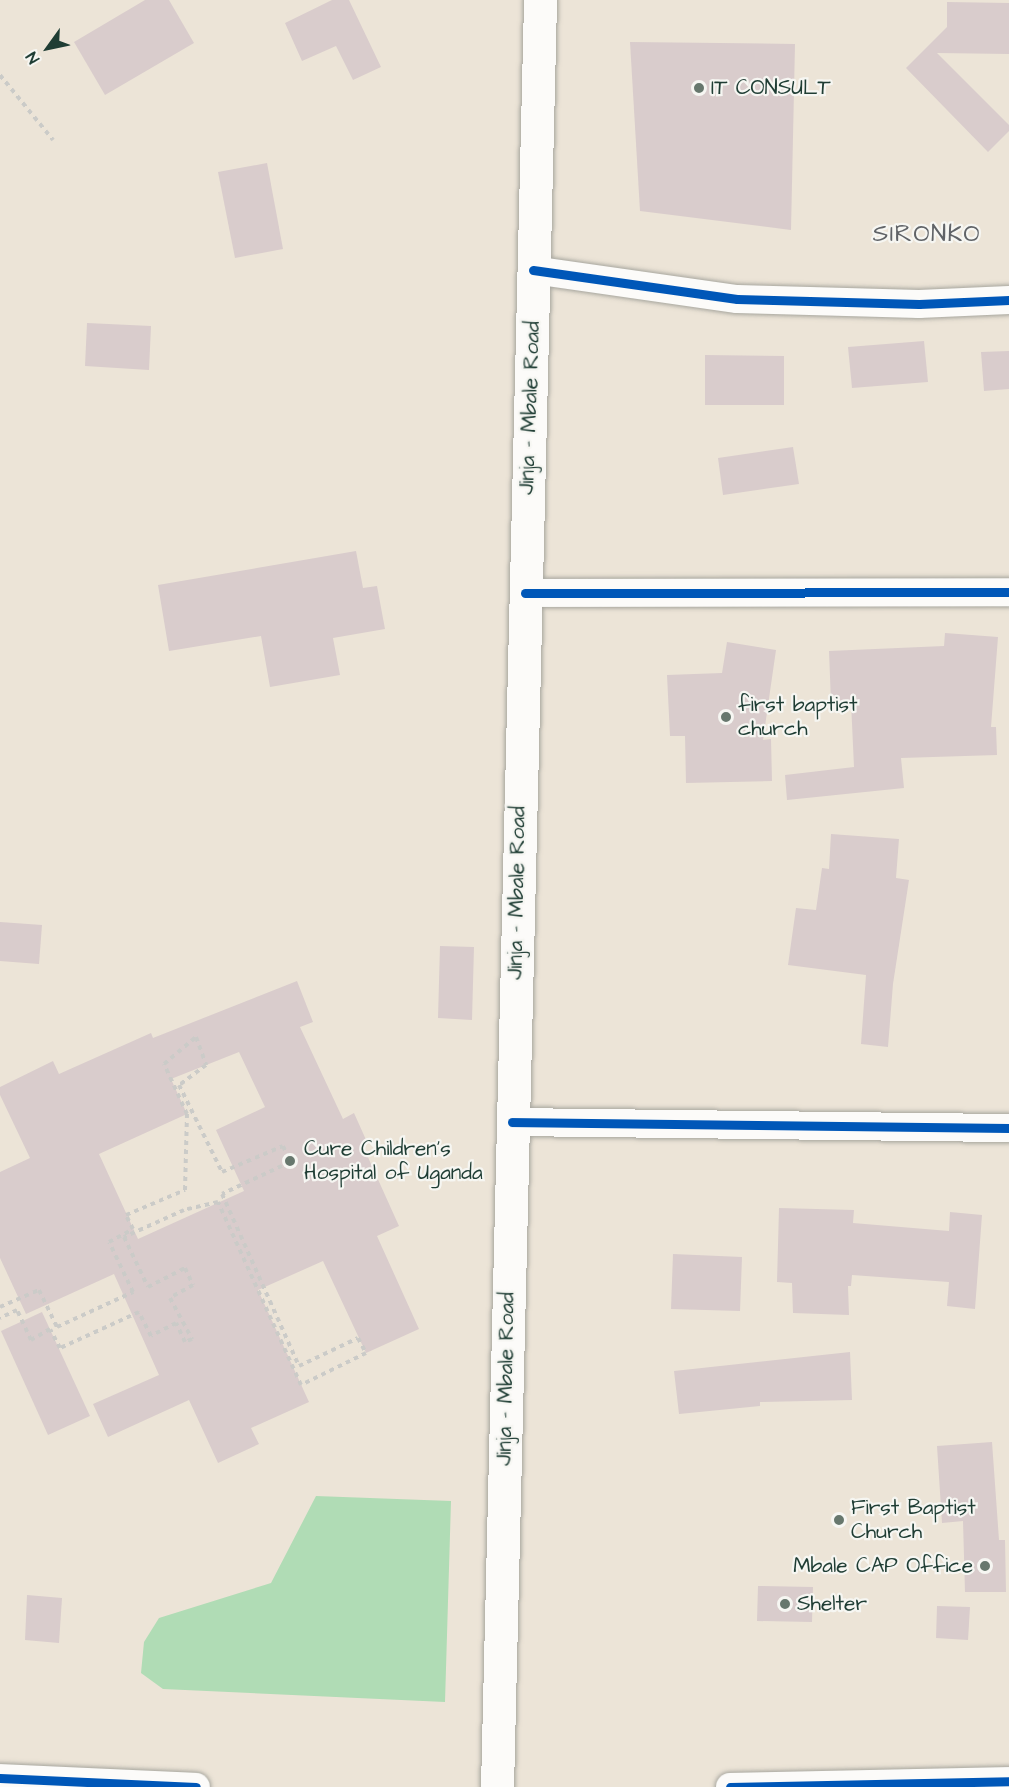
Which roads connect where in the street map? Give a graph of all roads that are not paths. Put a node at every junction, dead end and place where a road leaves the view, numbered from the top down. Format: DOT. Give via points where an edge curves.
graph roads {
  1 [pos="540,0"];
  2 [pos="534,270"];
  3 [pos="1009,300"];
  4 [pos="1009,592"];
  5 [pos="525,593"];
  6 [pos="512,1122"];
  7 [pos="1009,1128"];
  8 [pos="0,1778"];
  9 [pos="1009,1781"];
  10 [pos="196,1787"];
  11 [pos="497,1787"];
  12 [pos="730,1787"];
  1 -- 2 [label="main road, Jinja - Mbale Road"];
  2 -- 3 [label="street" via="737,299 919,304"];
  2 -- 5 [label="main road, Jinja - Mbale Road"];
  4 -- 5 [label="street"];
  5 -- 6 [label="main road, Jinja - Mbale Road"];
  6 -- 7 [label="street"];
  6 -- 11 [label="main road, Jinja - Mbale Road"];
  8 -- 10 [label="street"];
  9 -- 12 [label="street"];
}
